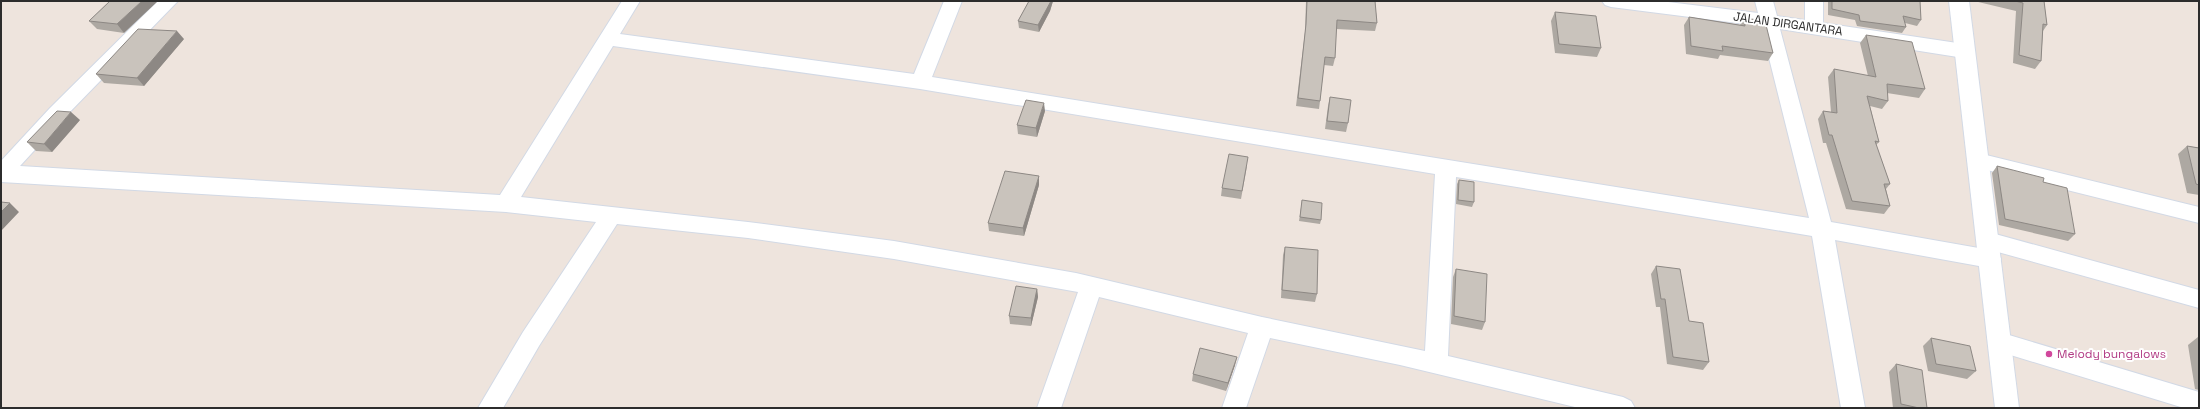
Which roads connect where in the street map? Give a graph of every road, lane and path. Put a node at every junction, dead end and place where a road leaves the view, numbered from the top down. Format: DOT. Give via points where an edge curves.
graph roads {
  1 [pos="169,1"];
  2 [pos="631,1"];
  3 [pos="953,1"];
  4 [pos="1611,1"];
  5 [pos="1764,1"];
  6 [pos="1814,1"];
  7 [pos="1959,1"];
  8 [pos="1770,21"];
  9 [pos="1814,28"];
  10 [pos="606,39"];
  11 [pos="1964,51"];
  12 [pos="920,82"];
  13 [pos="1978,161"];
  14 [pos="1446,167"];
  15 [pos="1,174"];
  16 [pos="506,204"];
  17 [pos="612,215"];
  18 [pos="2199,215"];
  19 [pos="1822,229"];
  20 [pos="1989,250"];
  21 [pos="1091,286"];
  22 [pos="2199,299"];
  23 [pos="1262,327"];
  24 [pos="1999,342"];
  25 [pos="1436,364"];
  26 [pos="2197,404"];
  27 [pos="490,408"];
  28 [pos="1049,408"];
  29 [pos="1234,408"];
  30 [pos="1623,408"];
  31 [pos="1853,408"];
  32 [pos="2007,408"];
  1 -- 15 [label="street" via="57,113"];
  2 -- 10 [label="street"];
  3 -- 12 [label="street"];
  4 -- 8 [label="street, JALAN DIRGANTARA"];
  5 -- 8 [label="street"];
  6 -- 9 [label="street"];
  7 -- 11 [label="street"];
  8 -- 9 [label="street, JALAN DIRGANTARA"];
  8 -- 19 [label="street"];
  9 -- 11 [label="street, JALAN DIRGANTARA"];
  10 -- 12 [label="street"];
  10 -- 16 [label="street"];
  11 -- 13 [label="street"];
  12 -- 14 [label="street"];
  13 -- 18 [label="street"];
  13 -- 20 [label="street"];
  14 -- 19 [label="street"];
  14 -- 25 [label="street"];
  15 -- 16 [label="street"];
  16 -- 17 [label="street"];
  17 -- 21 [label="street" via="894,250"];
  17 -- 27 [label="street" via="531,339"];
  19 -- 20 [label="street"];
  19 -- 31 [label="street"];
  20 -- 22 [label="street"];
  20 -- 24 [label="street"];
  21 -- 23 [label="street"];
  21 -- 28 [label="street"];
  23 -- 25 [label="street"];
  23 -- 29 [label="street"];
  24 -- 26 [label="street"];
  24 -- 32 [label="street"];
  25 -- 30 [label="street"];
}
